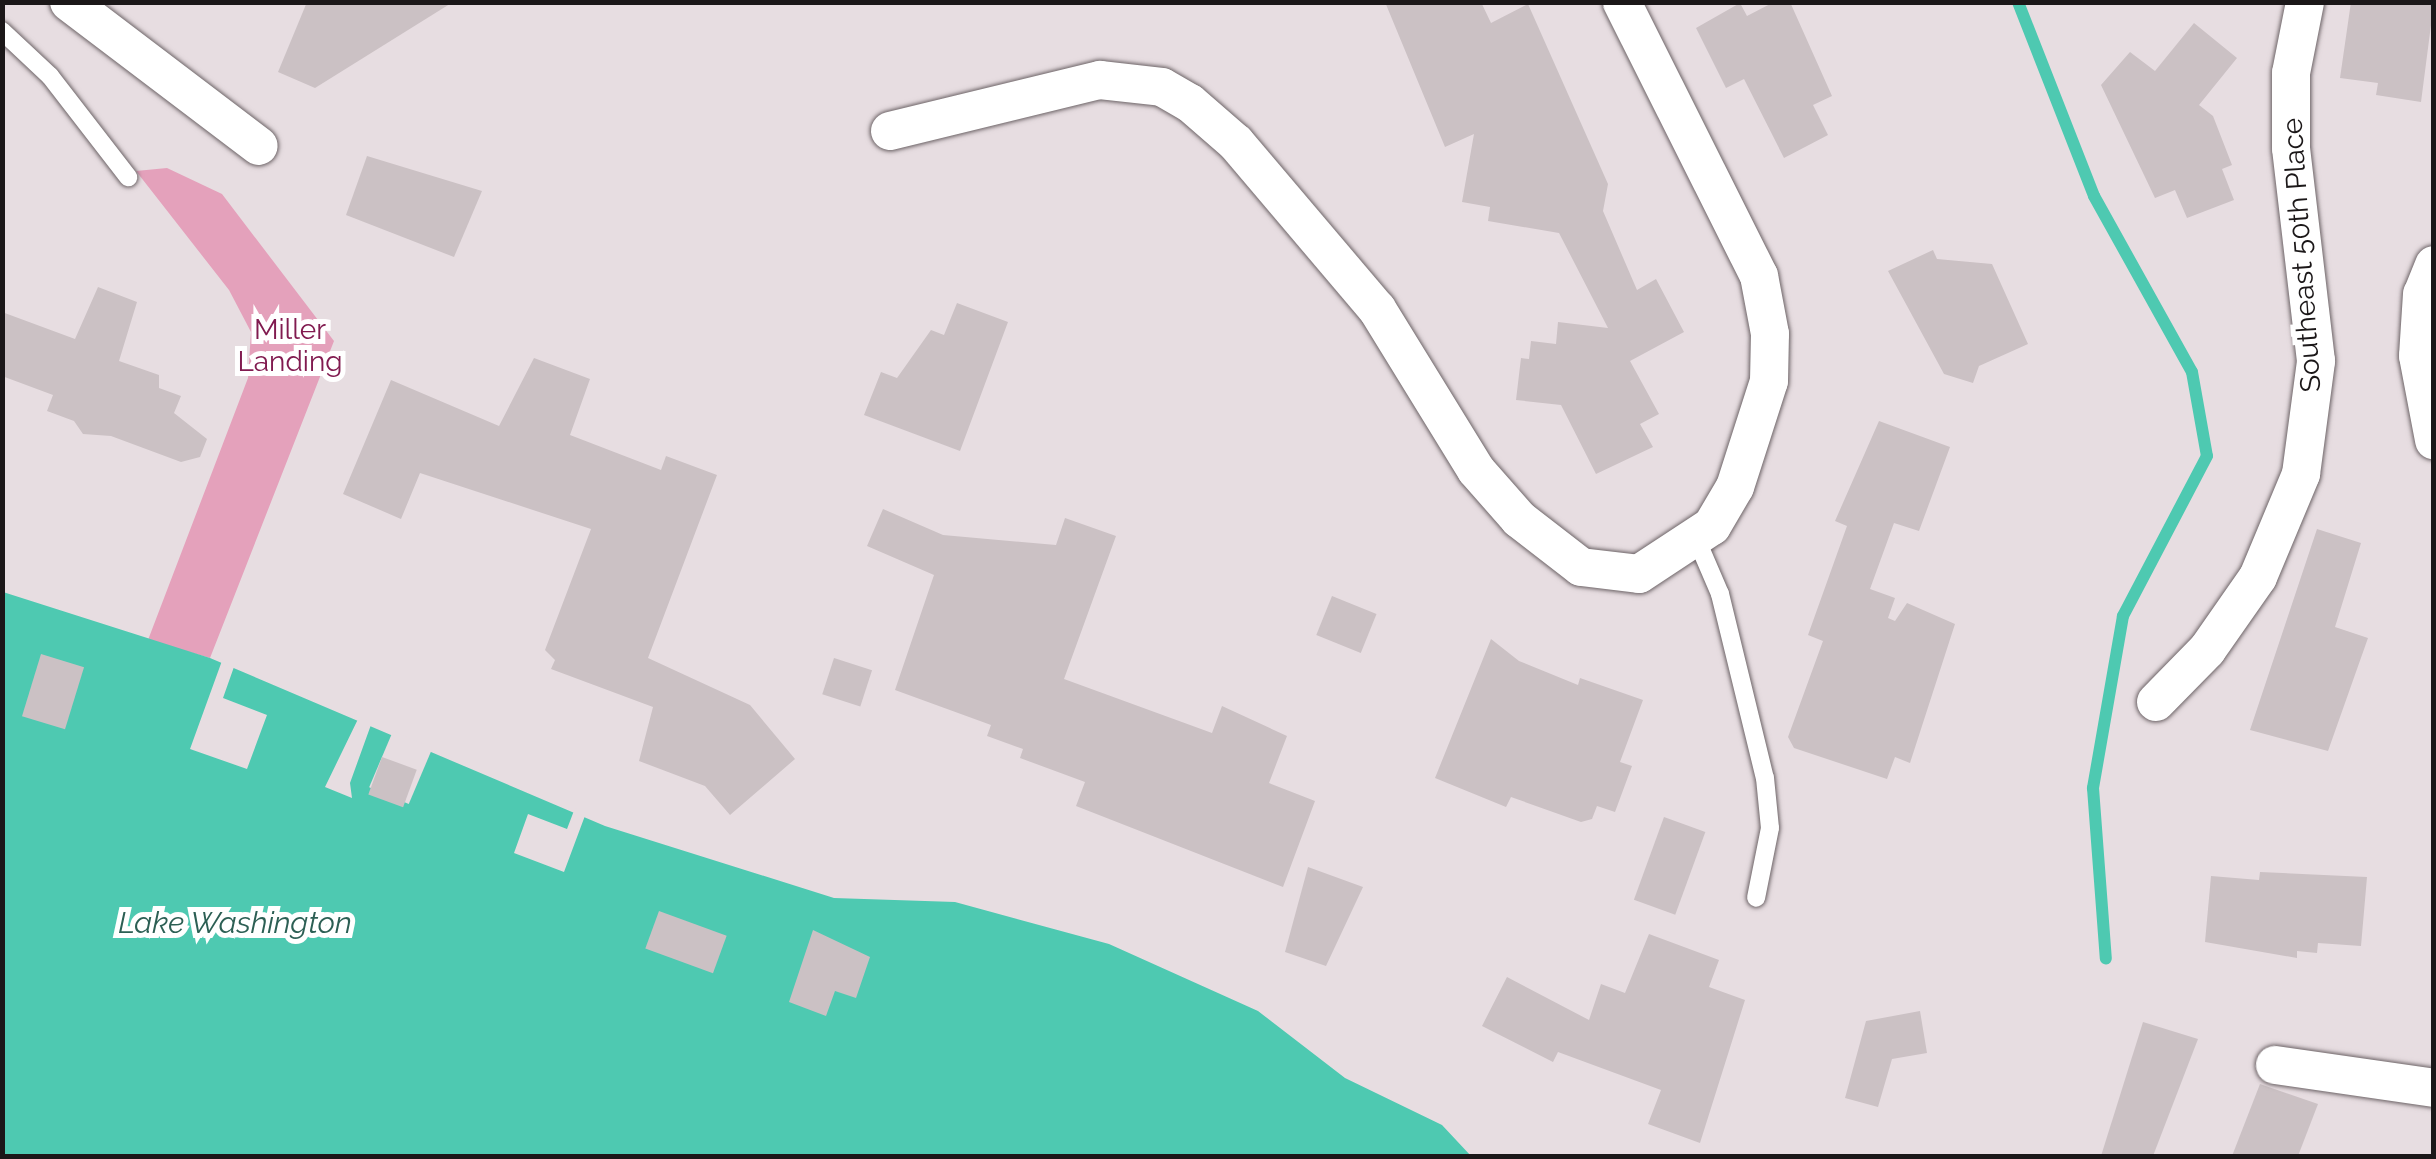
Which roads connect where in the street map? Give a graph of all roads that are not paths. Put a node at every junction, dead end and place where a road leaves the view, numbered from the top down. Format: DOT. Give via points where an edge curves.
graph roads {
  1 [pos="69,2"];
  2 [pos="1622,2"];
  3 [pos="2305,2"];
  4 [pos="2,31"];
  5 [pos="890,131"];
  6 [pos="259,146"];
  7 [pos="128,177"];
  8 [pos="2434,264"];
  9 [pos="2434,440"];
  10 [pos="1696,538"];
  11 [pos="2156,702"];
  12 [pos="1756,898"];
  13 [pos="2275,1064"];
  14 [pos="2434,1088"];
  1 -- 6 [label="street"];
  2 -- 10 [label="street" via="1759,276 1770,334 1756,438 1712,526"];
  3 -- 11 [label="street, Southeast 50th Place" via="2291,73 2291,148 2316,361 2313,418 2301,474 2258,577 2207,650"];
  4 -- 7 [label="lane" via="50,76"];
  5 -- 10 [label="street" via="1100,80 1162,87 1236,143 1377,309 1476,470 1550,550 1581,567 1639,574"];
  8 -- 9 [label="street" via="2418,356"];
  10 -- 12 [label="lane" via="1720,594 1765,778 1770,828"];
  13 -- 14 [label="street"];
}
